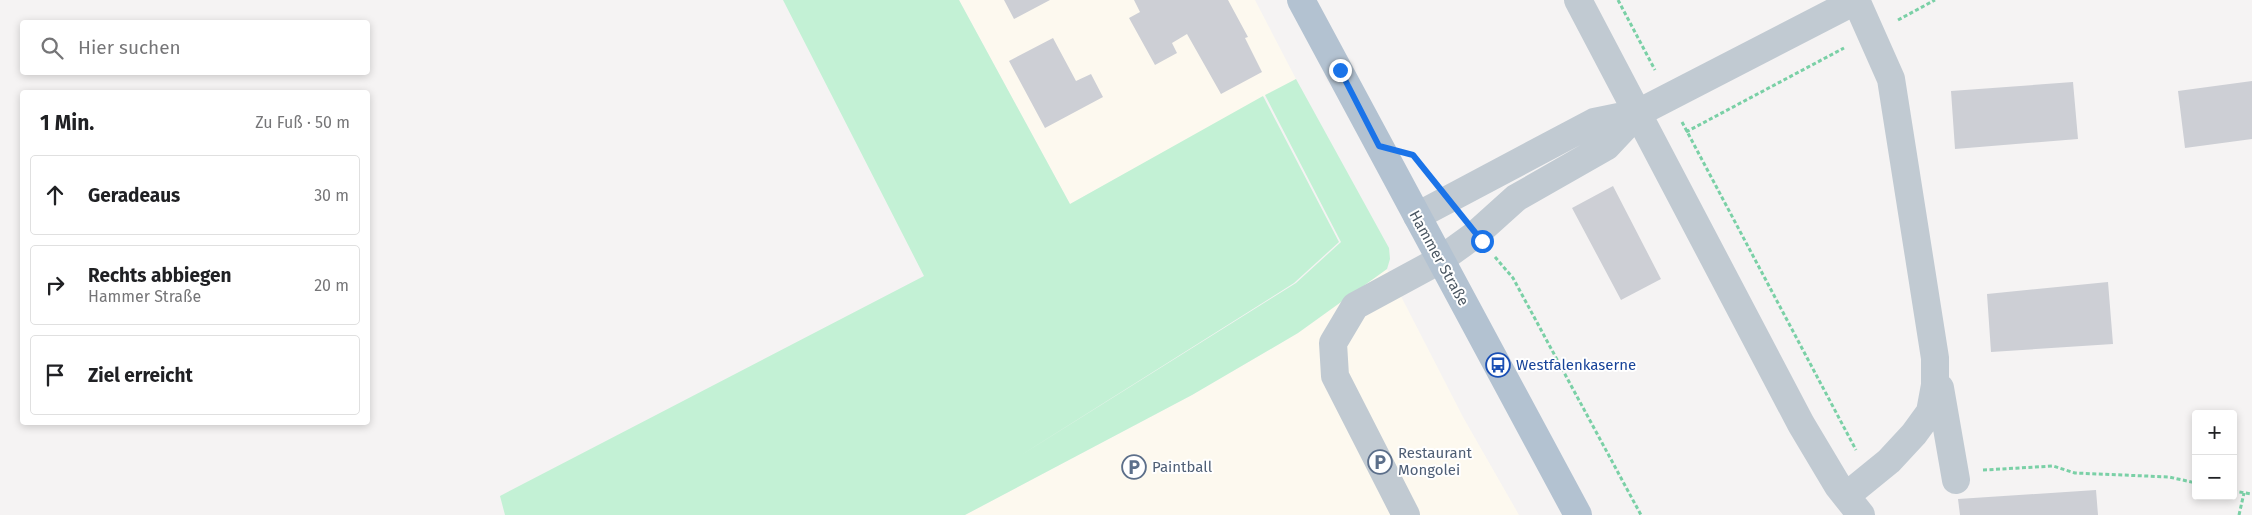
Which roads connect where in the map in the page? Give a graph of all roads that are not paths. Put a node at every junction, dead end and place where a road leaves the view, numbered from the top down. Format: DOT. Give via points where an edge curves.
graph roads {
  1 [pos="1301,0"];
  2 [pos="1578,0"];
  3 [pos="1856,0"];
  4 [pos="1638,113"];
  5 [pos="1417,216"];
  6 [pos="1440,260"];
  7 [pos="1934,358"];
  8 [pos="1955,476"];
  9 [pos="1854,505"];
  10 [pos="1406,515"];
  11 [pos="1578,515"];
  1 -- 5 [label="main road, Hammer Straße"];
  2 -- 4 [label="lane"];
  3 -- 4 [label="lane"];
  3 -- 7 [label="lane" via="1891,80"];
  4 -- 5 [label="lane" via="1594,122"];
  4 -- 6 [label="lane" via="1607,146 1516,198 1476,234"];
  4 -- 9 [label="lane" via="1801,424"];
  5 -- 6 [label="main road, Hammer Straße"];
  6 -- 10 [label="lane" via="1355,306 1333,343 1335,376"];
  6 -- 11 [label="main road, Hammer Straße"];
  7 -- 8 [label="lane"];
  7 -- 9 [label="lane" via="1930,412 1889,461 1870,476"];
}
